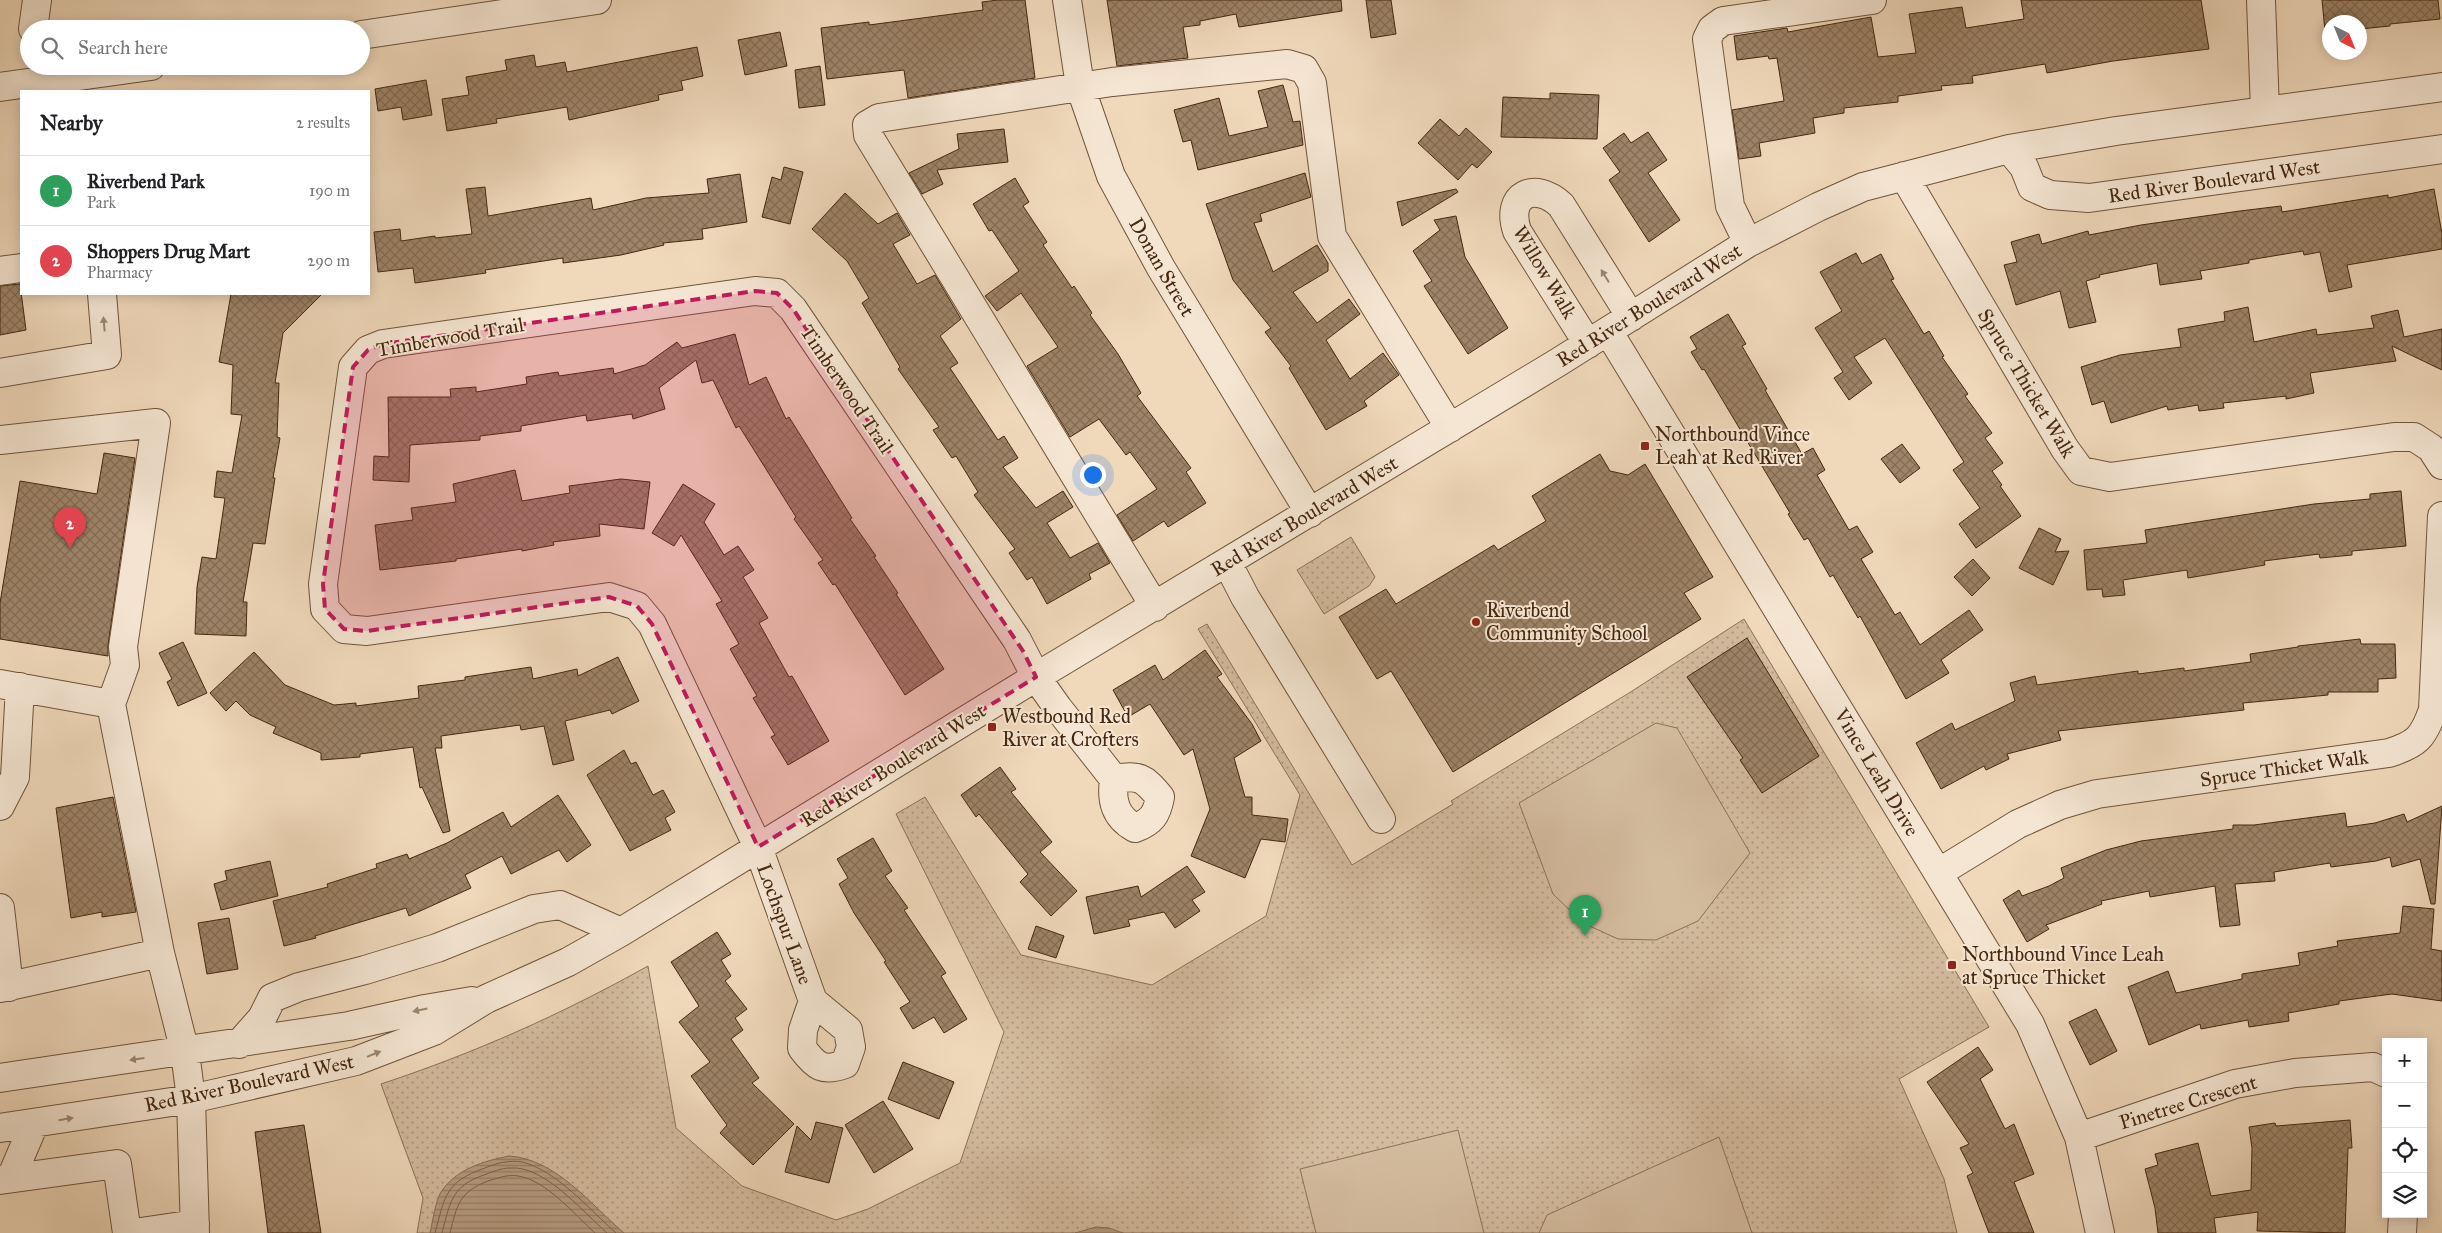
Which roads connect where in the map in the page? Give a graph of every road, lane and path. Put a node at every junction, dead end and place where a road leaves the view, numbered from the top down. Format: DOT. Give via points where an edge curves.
graph roads {
  1 [pos="37,0"];
  2 [pos="597,0"];
  3 [pos="1066,0"];
  4 [pos="1872,0"];
  5 [pos="2261,0"];
  6 [pos="34,20"];
  7 [pos="370,34"];
  8 [pos="51,75"];
  9 [pos="18,78"];
  10 [pos="1080,86"];
  11 [pos="2442,86"];
  12 [pos="2265,111"];
  13 [pos="2009,149"];
  14 [pos="2442,149"];
  15 [pos="1904,176"];
  16 [pos="1748,243"];
  17 [pos="20,268"];
  18 [pos="0,271"];
  19 [pos="102,295"];
  20 [pos="1631,317"];
  21 [pos="1598,337"];
  22 [pos="0,373"];
  23 [pos="1450,428"];
  24 [pos="0,440"];
  25 [pos="2442,465"];
  26 [pos="1310,513"];
  27 [pos="2442,516"];
  28 [pos="1227,562"];
  29 [pos="1155,607"];
  30 [pos="1036,677"];
  31 [pos="10,685"];
  32 [pos="111,704"];
  33 [pos="1114,779"];
  34 [pos="0,806"];
  35 [pos="1381,819"];
  36 [pos="758,847"];
  37 [pos="1938,873"];
  38 [pos="0,908"];
  39 [pos="621,932"];
  40 [pos="160,953"];
  41 [pos="5,988"];
  42 [pos="486,999"];
  43 [pos="813,1001"];
  44 [pos="239,1044"];
  45 [pos="185,1052"];
  46 [pos="2382,1070"];
  47 [pos="0,1078"];
  48 [pos="191,1099"];
  49 [pos="34,1124"];
  50 [pos="0,1128"];
  51 [pos="2079,1137"];
  52 [pos="5,1179"];
  53 [pos="2402,1218"];
  54 [pos="195,1228"];
  55 [pos="127,1233"];
  56 [pos="134,1233"];
  57 [pos="2100,1233"];
  58 [pos="2402,1233"];
  1 -- 6 [label="street"];
  2 -- 7 [label="street"];
  3 -- 10 [label="street, Donan Street"];
  4 -- 16 [label="street" via="1723,20 1712,29 1707,39 1730,206"];
  5 -- 12 [label="street"];
  8 -- 9 [label="street"];
  10 -- 23 [label="street" via="1288,64 1304,68 1312,83 1332,236"];
  10 -- 26 [label="street, Donan Street" via="1116,184 1161,268"];
  10 -- 29 [label="street" via="879,118 867,125 868,134"];
  11 -- 12 [label="street, Red River Boulevard West"];
  12 -- 13 [label="street, Red River Boulevard West"];
  13 -- 14 [label="street, Red River Boulevard West" via="2024,168 2032,187 2050,195 2089,198"];
  13 -- 15 [label="street, Red River Boulevard West"];
  15 -- 16 [label="street, Red River Boulevard West" via="1863,187"];
  15 -- 25 [label="street, Spruce Thicket Walk" via="2081,471 2110,477 2414,436 2431,448"];
  16 -- 20 [label="street, Red River Boulevard West"];
  17 -- 18 [label="street"];
  22 -- 19 [label="street, one-way" via="107,355"];
  20 -- 21 [label="street, Red River Boulevard West"];
  20 -- 21 [label="street, Willow Walk, one-way" via="1560,206 1550,196 1534,192 1522,196 1514,206 1517,230"];
  21 -- 23 [label="street, Red River Boulevard West"];
  21 -- 37 [label="street, Vince Leah Drive"];
  23 -- 26 [label="street, Red River Boulevard West"];
  24 -- 32 [label="street" via="156,423 124,647 125,665"];
  26 -- 28 [label="street, Red River Boulevard West"];
  27 -- 37 [label="street, Spruce Thicket Walk" via="2433,710 2426,732 2411,746 2389,753 2097,794 2060,805 2018,824"];
  28 -- 29 [label="street, Red River Boulevard West"];
  28 -- 35 [label="street" via="1245,598"];
  29 -- 30 [label="street, Red River Boulevard West"];
  30 -- 33 [label="street, Timberwood Trail"];
  30 -- 36 [label="street, Red River Boulevard West"];
  30 -- 36 [label="street, Timberwood Trail" via="1017,640 799,317 777,293 755,292 383,344 368,350 354,367 323,584 325,609 344,629 367,631 608,597 637,606 652,624"];
  31 -- 32 [label="street"];
  31 -- 34 [label="street" via="15,777"];
  32 -- 40 [label="street"];
  36 -- 39 [label="street, Red River Boulevard West"];
  36 -- 43 [label="street, Lochspur Lane"];
  37 -- 51 [label="street, Vince Leah Drive" via="2030,1024"];
  38 -- 41 [label="street"];
  39 -- 42 [label="street, Red River Boulevard West" via="568,962"];
  39 -- 44 [label="street, Red River Boulevard West" via="560,905 534,909 437,948 299,987 272,998 262,1018"];
  40 -- 41 [label="street"];
  40 -- 45 [label="street"];
  42 -- 44 [label="street, Red River Boulevard West, one-way"];
  48 -- 42 [label="street, Red River Boulevard West, one-way" via="356,1062 434,1031"];
  44 -- 45 [label="street, Red River Boulevard West"];
  45 -- 47 [label="street, Red River Boulevard West, one-way"];
  45 -- 48 [label="street"];
  46 -- 51 [label="street, Pinetree Crescent" via="2373,1067 2314,1071 2235,1084"];
  49 -- 48 [label="street, Red River Boulevard West, one-way"];
  48 -- 54 [label="street"];
  49 -- 50 [label="street, Red River Boulevard West"];
  49 -- 52 [label="street"];
  51 -- 57 [label="street, Vince Leah Drive"];
  52 -- 55 [label="street" via="118,1164"];
  53 -- 58 [label="street"];
  54 -- 56 [label="street"];
}
